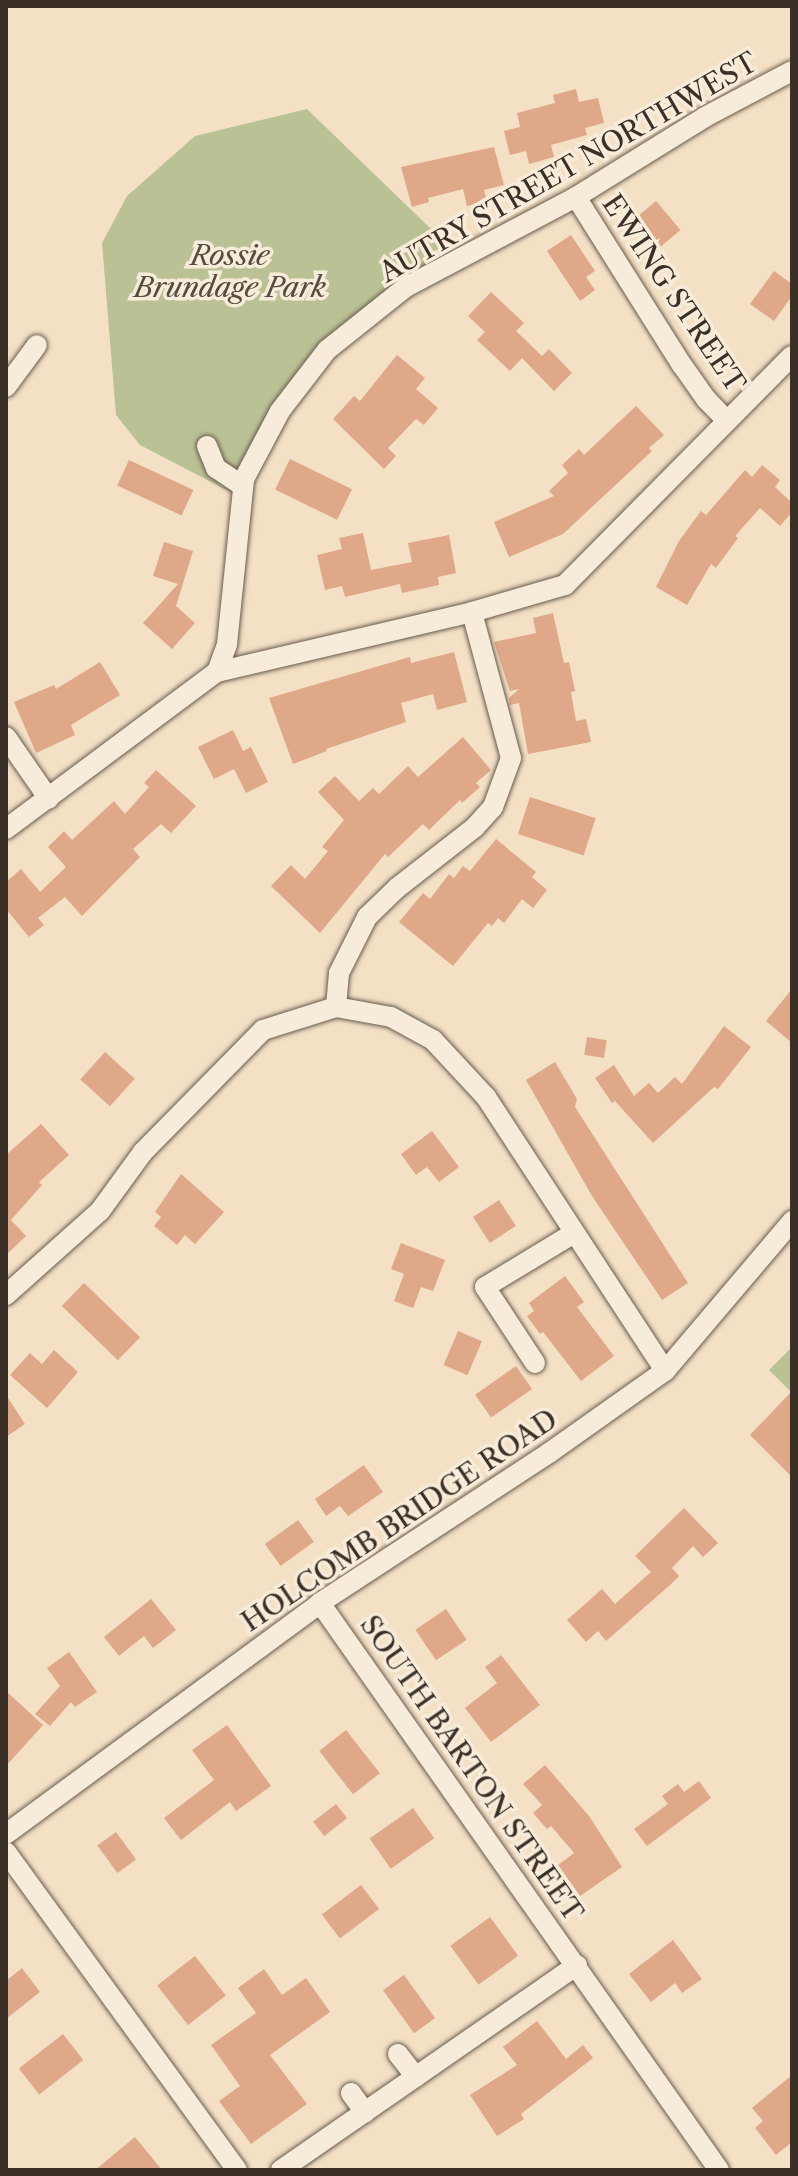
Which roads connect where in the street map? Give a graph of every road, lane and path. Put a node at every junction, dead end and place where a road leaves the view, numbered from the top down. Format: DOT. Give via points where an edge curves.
graph roads {
  1 [pos="792,71"];
  2 [pos="576,197"];
  3 [pos="37,345"];
  4 [pos="792,356"];
  5 [pos="6,387"];
  6 [pos="726,420"];
  7 [pos="207,446"];
  8 [pos="243,486"];
  9 [pos="472,612"];
  10 [pos="217,672"];
  11 [pos="6,737"];
  12 [pos="49,799"];
  13 [pos="6,829"];
  14 [pos="336,1007"];
  15 [pos="792,1221"];
  16 [pos="574,1233"];
  17 [pos="6,1295"];
  18 [pos="535,1363"];
  19 [pos="665,1371"];
  20 [pos="320,1603"];
  21 [pos="6,1834"];
  22 [pos="6,1852"];
  23 [pos="577,1965"];
  24 [pos="398,2054"];
  25 [pos="416,2077"];
  26 [pos="351,2093"];
  27 [pos="365,2112"];
  28 [pos="237,2170"];
  29 [pos="281,2170"];
  30 [pos="719,2170"];
  1 -- 2 [label="street, AUTRY STREET NORTHWEST" via="705,117"];
  2 -- 6 [label="street, EWING STREET" via="682,365"];
  2 -- 8 [label="street, AUTRY STREET NORTHWEST" via="406,287 327,350 280,411"];
  3 -- 5 [label="street"];
  4 -- 6 [label="street"];
  6 -- 9 [label="street" via="577,577"];
  7 -- 8 [label="street" via="216,468"];
  8 -- 10 [label="street, AUTRY STREET NORTHWEST" via="227,644"];
  9 -- 10 [label="street"];
  9 -- 14 [label="street" via="511,758 493,807 484,817 367,917 339,973"];
  10 -- 12 [label="street"];
  11 -- 12 [label="street"];
  12 -- 13 [label="street"];
  14 -- 16 [label="street" via="391,1017 433,1040 486,1097"];
  14 -- 17 [label="street" via="263,1030 143,1152 100,1211"];
  15 -- 19 [label="street, HOLCOMB BRIDGE ROAD"];
  16 -- 18 [label="street" via="485,1287"];
  16 -- 19 [label="street"];
  19 -- 20 [label="street, HOLCOMB BRIDGE ROAD"];
  20 -- 21 [label="street, HOLCOMB BRIDGE ROAD"];
  20 -- 23 [label="street, SOUTH BARTON STREET"];
  22 -- 28 [label="street"];
  23 -- 25 [label="street"];
  23 -- 30 [label="street, SOUTH BARTON STREET"];
  24 -- 25 [label="street"];
  25 -- 27 [label="street"];
  26 -- 27 [label="street"];
  27 -- 29 [label="street"];
}
